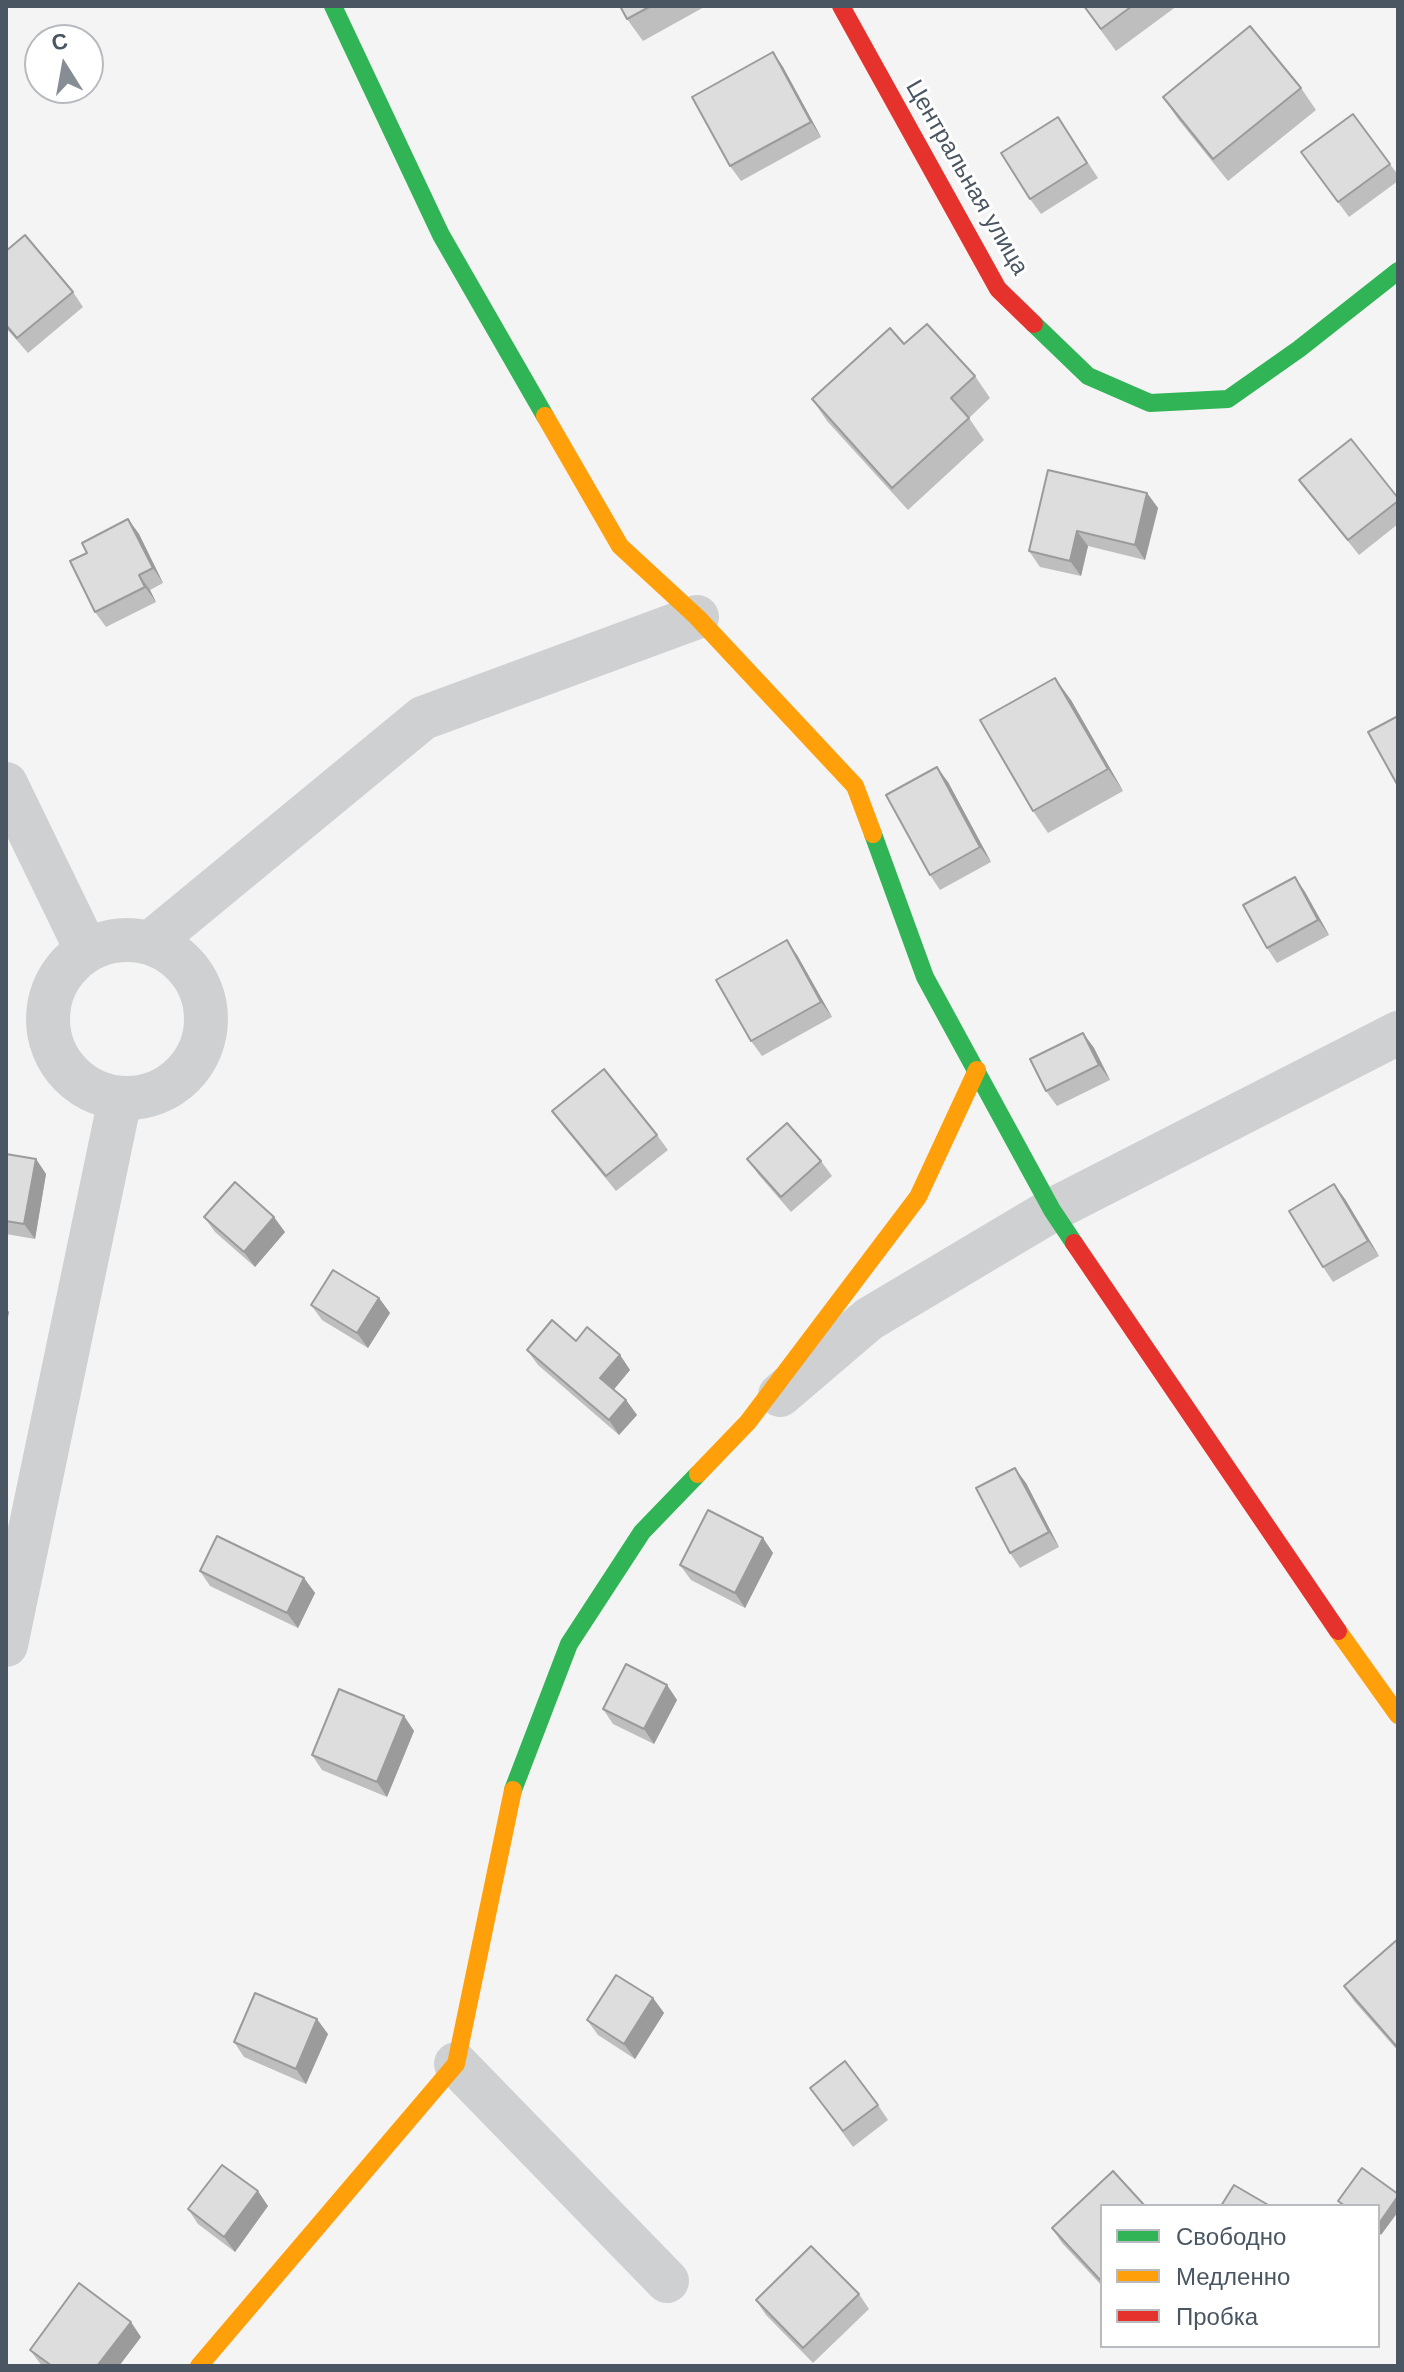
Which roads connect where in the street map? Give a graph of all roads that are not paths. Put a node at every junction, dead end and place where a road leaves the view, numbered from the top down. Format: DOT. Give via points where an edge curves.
graph roads {
  1 [pos="333,6"];
  2 [pos="841,6"];
  3 [pos="1398,271"];
  4 [pos="697,617"];
  5 [pos="6,784"];
  6 [pos="150,943"];
  7 [pos="87,951"];
  8 [pos="1398,1033"];
  9 [pos="977,1070"];
  10 [pos="120,1099"];
  11 [pos="1052,1210"];
  12 [pos="748,1422"];
  13 [pos="6,1645"];
  14 [pos="1398,1715"];
  15 [pos="456,2064"];
  16 [pos="667,2281"];
  17 [pos="199,2366"];
  1 -- 4 [label="street" via="441,235 620,546"];
  2 -- 3 [label="street, Центральная улица" via="998,289 1088,376 1150,403 1228,399"];
  4 -- 6 [label="street" via="423,718"];
  4 -- 9 [label="street" via="855,786 925,977"];
  5 -- 7 [label="street"];
  6 -- 7 [label="street" via="107,942"];
  6 -- 10 [label="street" via="192,972 207,1021 202,1047 170,1087 146,1097"];
  7 -- 10 [label="street" via="53,987 49,1037 58,1060 74,1079 96,1093"];
  8 -- 11 [label="street"];
  9 -- 11 [label="street"];
  9 -- 12 [label="street" via="918,1197"];
  10 -- 13 [label="street"];
  11 -- 12 [label="street" via="869,1319"];
  11 -- 14 [label="street"];
  12 -- 15 [label="street" via="642,1532 569,1644 510,1799"];
  15 -- 16 [label="street"];
  15 -- 17 [label="street"];
}
